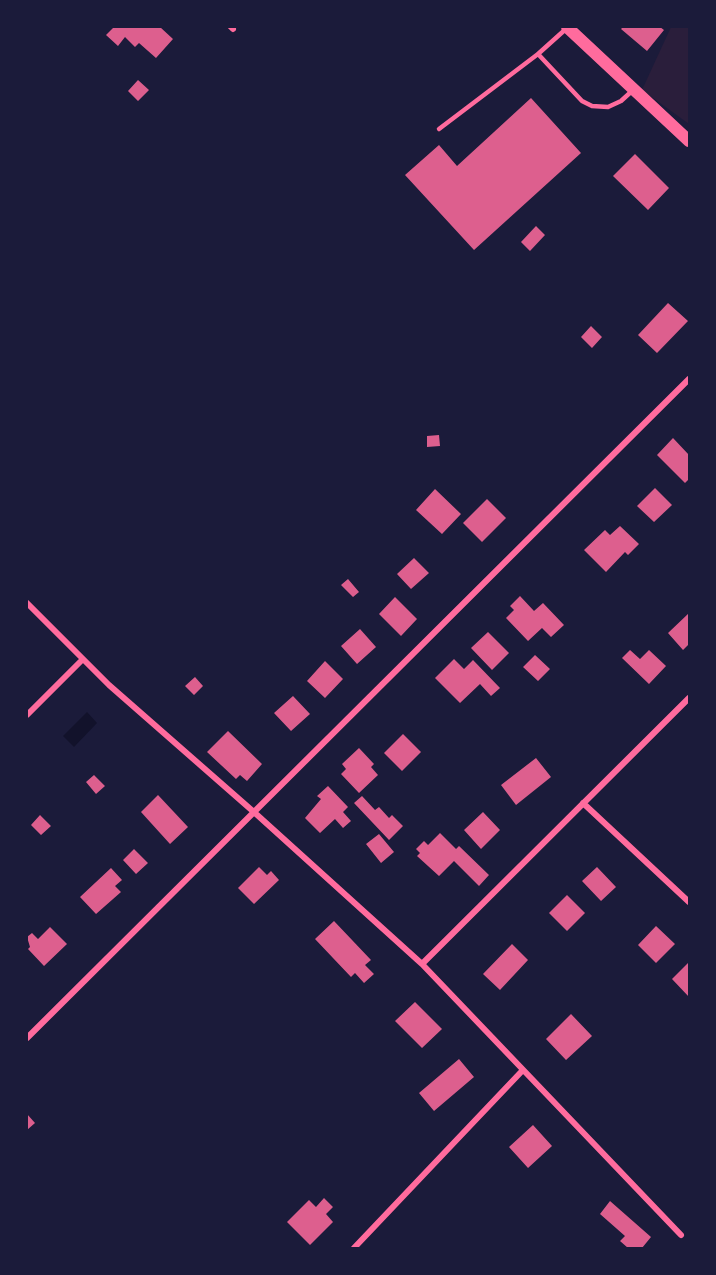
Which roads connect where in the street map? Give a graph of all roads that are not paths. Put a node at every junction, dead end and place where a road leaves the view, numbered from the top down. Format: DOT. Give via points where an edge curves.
graph roads {
  1 [pos="567,27"];
  2 [pos="538,54"];
  3 [pos="634,89"];
  4 [pos="439,129"];
  5 [pos="689,141"];
  6 [pos="689,379"];
  7 [pos="27,603"];
  8 [pos="83,659"];
  9 [pos="689,698"];
  10 [pos="27,715"];
  11 [pos="583,803"];
  12 [pos="255,813"];
  13 [pos="689,902"];
  14 [pos="422,964"];
  15 [pos="27,1038"];
  16 [pos="522,1071"];
  17 [pos="681,1235"];
  18 [pos="354,1248"];
  1 -- 2 [label="lane"];
  1 -- 3 [label="main road"];
  2 -- 3 [label="lane" via="582,101 592,106 609,107"];
  2 -- 4 [label="lane"];
  3 -- 5 [label="main road"];
  6 -- 12 [label="street"];
  7 -- 8 [label="street"];
  8 -- 10 [label="street"];
  8 -- 12 [label="street"];
  9 -- 11 [label="street"];
  11 -- 13 [label="street"];
  11 -- 14 [label="street"];
  12 -- 14 [label="street"];
  12 -- 15 [label="street"];
  14 -- 16 [label="street"];
  16 -- 17 [label="street"];
  16 -- 18 [label="street"];
}
